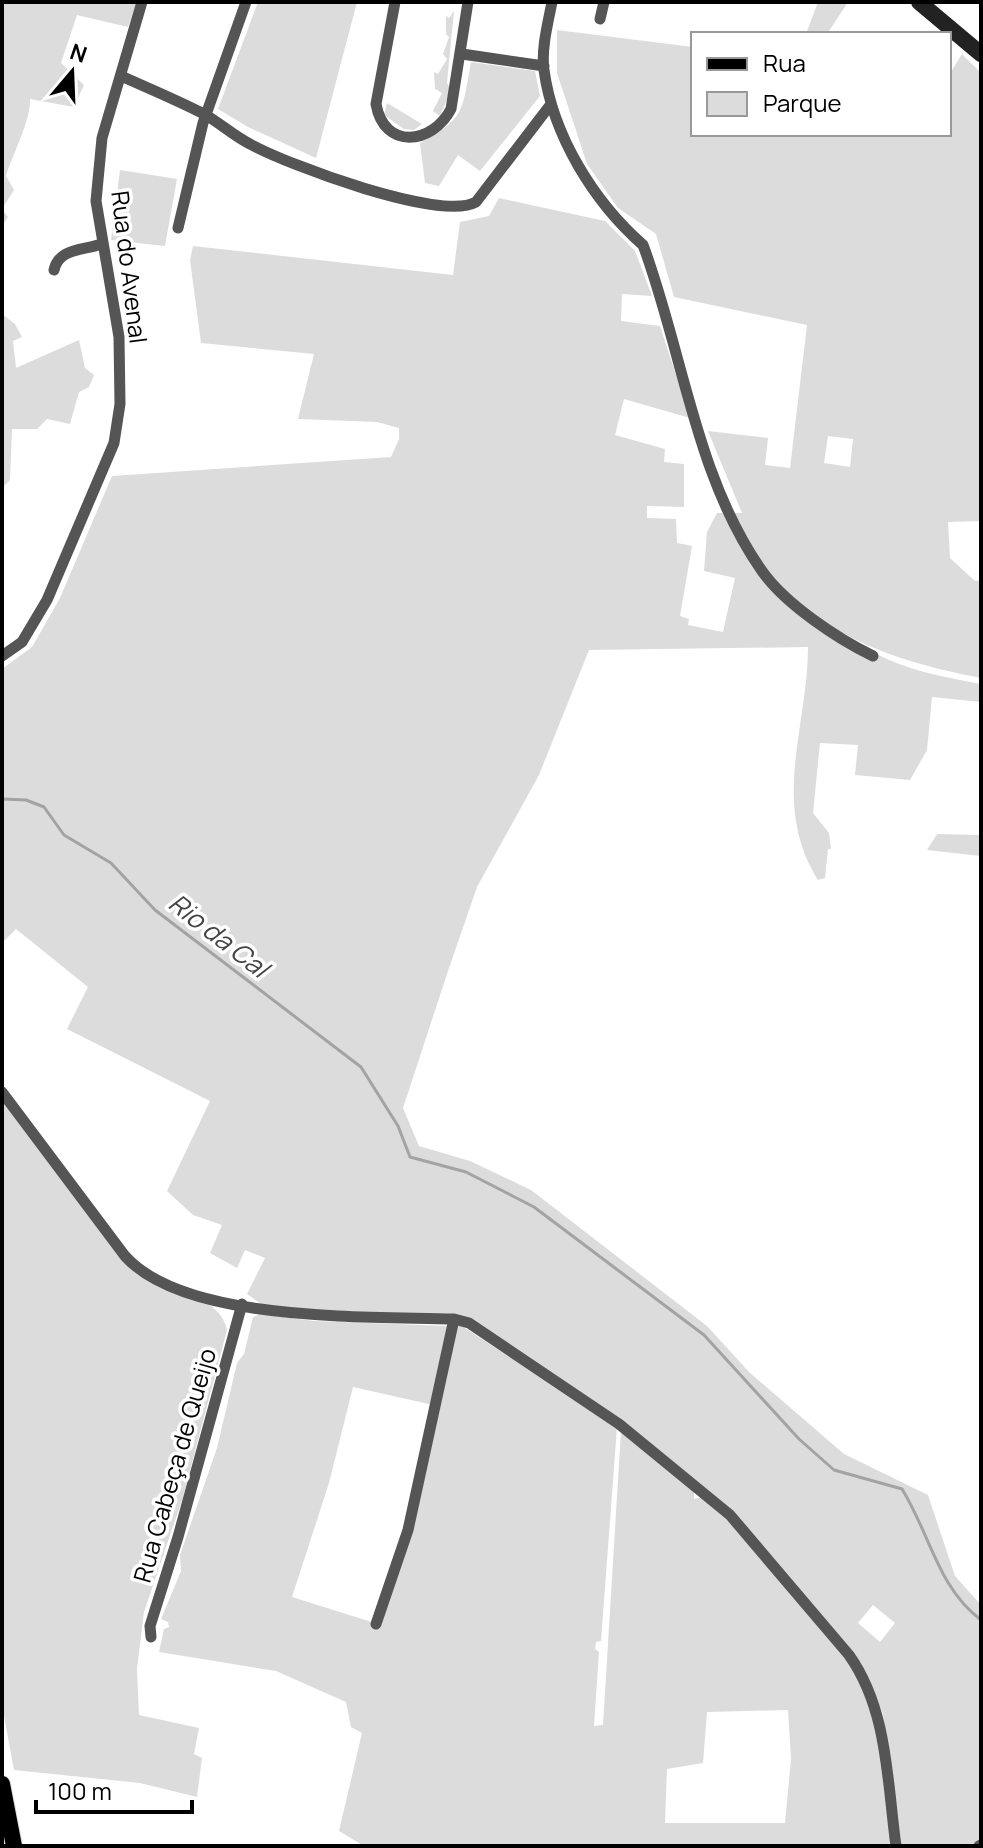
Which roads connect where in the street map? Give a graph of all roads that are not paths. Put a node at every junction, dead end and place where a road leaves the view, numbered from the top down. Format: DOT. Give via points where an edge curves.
graph roads {
  1 [pos="142,2"];
  2 [pos="246,2"];
  3 [pos="395,2"];
  4 [pos="468,2"];
  5 [pos="552,2"];
  6 [pos="604,2"];
  7 [pos="919,2"];
  8 [pos="600,19"];
  9 [pos="462,54"];
  10 [pos="981,54"];
  11 [pos="544,66"];
  12 [pos="121,76"];
  13 [pos="551,104"];
  14 [pos="205,115"];
  15 [pos="178,228"];
  16 [pos="101,244"];
  17 [pos="54,270"];
  18 [pos="2,656"];
  19 [pos="873,656"];
  20 [pos="2,1092"];
  21 [pos="242,1304"];
  22 [pos="454,1319"];
  23 [pos="376,1624"];
  24 [pos="151,1637"];
  25 [pos="2,1784"];
  26 [pos="14,1846"];
  27 [pos="896,1846"];
  1 -- 12 [label="street, Rua do Avenal"];
  2 -- 14 [label="street"];
  3 -- 9 [label="street" via="376,104 379,120 391,132 420,137 444,123 456,95"];
  4 -- 9 [label="street"];
  5 -- 11 [label="street"];
  6 -- 8 [label="street"];
  7 -- 10 [label="street"];
  9 -- 11 [label="street"];
  11 -- 13 [label="street"];
  12 -- 14 [label="street"];
  12 -- 16 [label="street, Rua do Avenal" via="102,138 96,201"];
  13 -- 14 [label="street" via="476,202 464,209 406,200 327,177 251,145"];
  13 -- 19 [label="street" via="588,182 612,218 643,245 727,508 763,573 832,636"];
  14 -- 15 [label="street"];
  16 -- 17 [label="street" via="66,252"];
  16 -- 18 [label="street, Rua do Avenal" via="119,337 120,404 114,443 47,600 22,642"];
  20 -- 21 [label="street" via="135,1267 189,1292"];
  21 -- 22 [label="street" via="287,1313"];
  21 -- 24 [label="street, Rua Cabeça de Queijo"];
  22 -- 23 [label="street" via="408,1530"];
  22 -- 27 [label="street" via="469,1323 619,1424 730,1515 849,1655 879,1715"];
  25 -- 26 [label="main road"];
}
